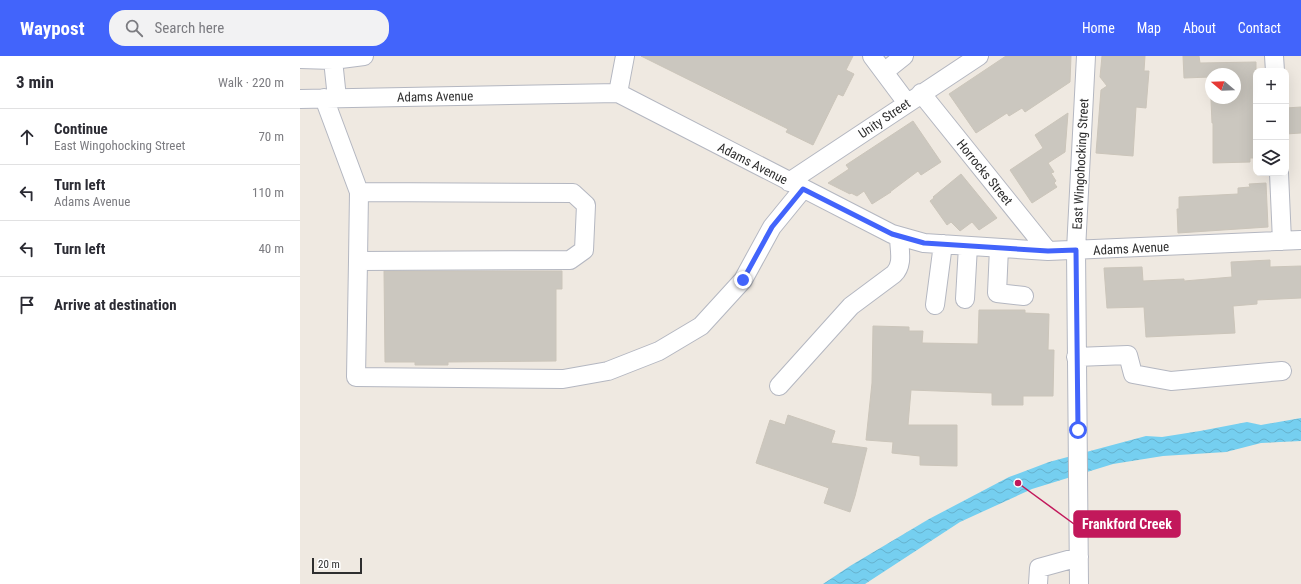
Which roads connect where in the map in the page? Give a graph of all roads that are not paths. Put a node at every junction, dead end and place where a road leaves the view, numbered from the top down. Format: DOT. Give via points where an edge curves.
graph roads {
  1 [pos="364,56"];
  2 [pos="625,56"];
  3 [pos="872,56"];
  4 [pos="904,56"];
  5 [pos="979,56"];
  6 [pos="1086,56"];
  7 [pos="1274,56"];
  8 [pos="300,59"];
  9 [pos="333,60"];
  10 [pos="1275,68"];
  11 [pos="884,72"];
  12 [pos="618,93"];
  13 [pos="330,98"];
  14 [pos="914,98"];
  15 [pos="300,99"];
  16 [pos="1279,176"];
  17 [pos="796,185"];
  18 [pos="359,192"];
  19 [pos="899,236"];
  20 [pos="1301,240"];
  21 [pos="1282,241"];
  22 [pos="943,244"];
  23 [pos="968,246"];
  24 [pos="999,248"];
  25 [pos="1076,250"];
  26 [pos="1048,251"];
  27 [pos="358,261"];
  28 [pos="1024,296"];
  29 [pos="965,299"];
  30 [pos="936,304"];
  31 [pos="1076,358"];
  32 [pos="1282,371"];
  33 [pos="779,386"];
  34 [pos="1079,557"];
  35 [pos="1038,584"];
  36 [pos="1079,584"];
  1 -- 9 [label="street"];
  2 -- 12 [label="street"];
  3 -- 11 [label="street, Horrocks Street"];
  4 -- 11 [label="street"];
  5 -- 14 [label="street, Unity Street"];
  6 -- 25 [label="street, East Wingohocking Street"];
  7 -- 10 [label="street"];
  8 -- 9 [label="street"];
  9 -- 13 [label="street"];
  11 -- 14 [label="street, Horrocks Street"];
  12 -- 13 [label="street, Adams Avenue"];
  12 -- 17 [label="street, Adams Avenue"];
  13 -- 15 [label="street, Adams Avenue"];
  13 -- 18 [label="street"];
  14 -- 17 [label="street, Unity Street"];
  14 -- 26 [label="street, Horrocks Street"];
  16 -- 21 [label="street"];
  17 -- 19 [label="street, Adams Avenue"];
  17 -- 27 [label="street, Unity Street" via="743,280 702,326 659,351 608,372 563,379 356,377"];
  18 -- 27 [label="street"];
  18 -- 27 [label="street" via="573,193 586,205 584,250 570,260"];
  19 -- 22 [label="street, Adams Avenue" via="924,243"];
  19 -- 33 [label="street" via="898,269 851,306"];
  20 -- 21 [label="street, Adams Avenue"];
  21 -- 25 [label="street, Adams Avenue"];
  22 -- 23 [label="street, Adams Avenue"];
  22 -- 30 [label="street"];
  23 -- 24 [label="street, Adams Avenue"];
  23 -- 29 [label="street"];
  24 -- 26 [label="street, Adams Avenue"];
  24 -- 28 [label="street" via="997,293"];
  25 -- 26 [label="street, Adams Avenue"];
  25 -- 31 [label="street, East Wingohocking Street"];
  31 -- 32 [label="street" via="1128,355 1133,374 1171,382"];
  31 -- 34 [label="street, East Wingohocking Street"];
  34 -- 35 [label="street" via="1038,568"];
  34 -- 36 [label="street, East Wingohocking Street"];
}
